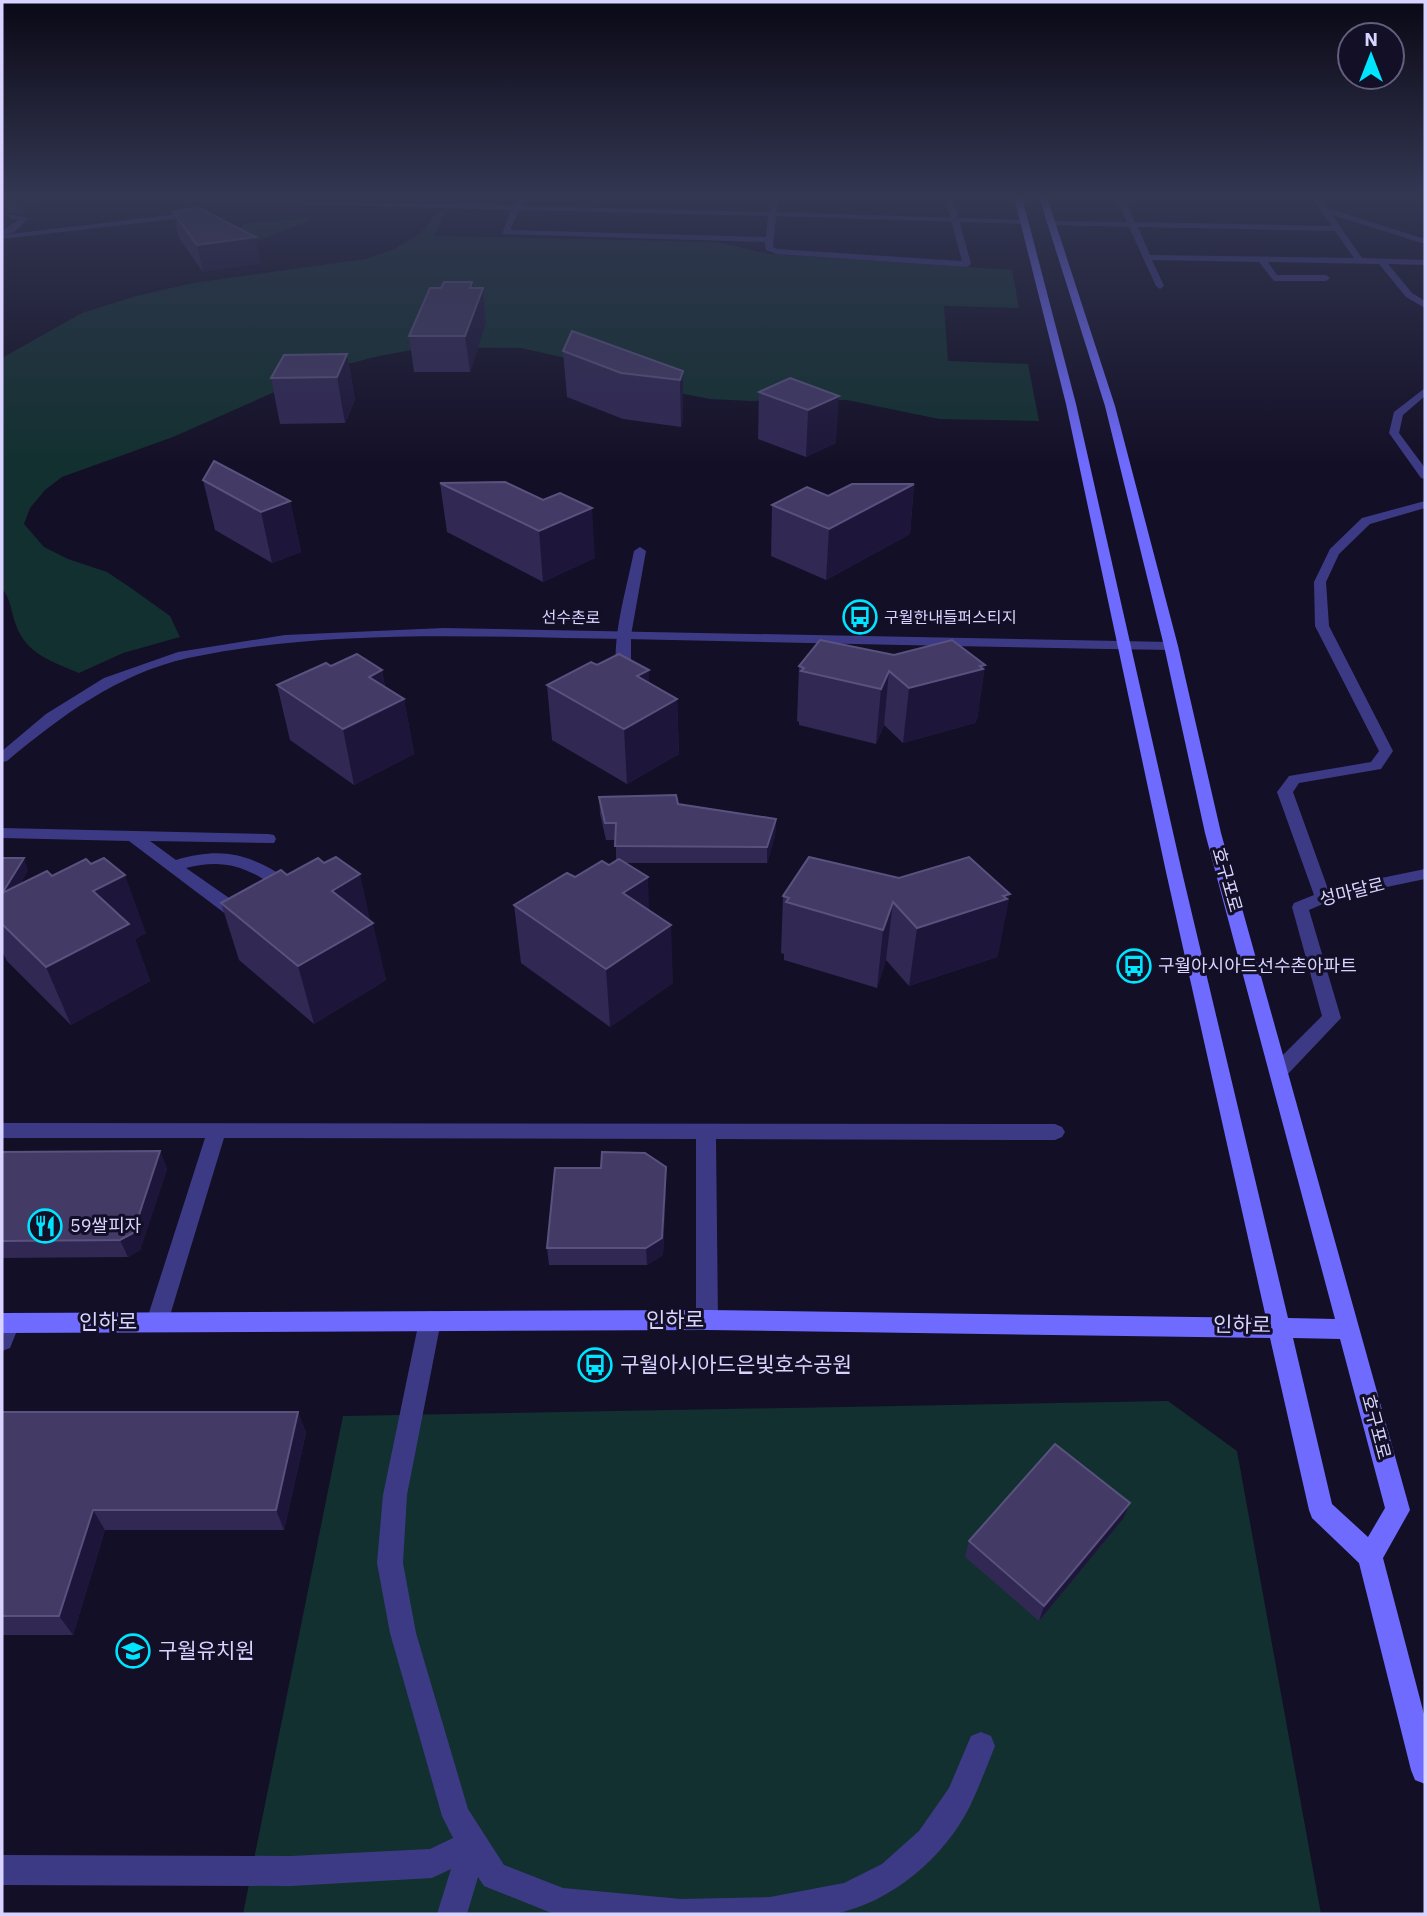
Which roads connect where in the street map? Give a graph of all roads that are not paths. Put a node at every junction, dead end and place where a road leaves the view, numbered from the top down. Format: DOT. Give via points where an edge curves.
graph roads {
  1 [pos="1041,286"];
  2 [pos="1071,286"];
  3 [pos="1402,286"];
  4 [pos="1425,306"];
  5 [pos="1425,391"];
  6 [pos="1425,476"];
  7 [pos="1425,504"];
  8 [pos="640,551"];
  9 [pos="625,635"];
  10 [pos="1124,645"];
  11 [pos="1171,646"];
  12 [pos="631,688"];
  13 [pos="2,758"];
  14 [pos="2,833"];
  15 [pos="133,836"];
  16 [pos="268,839"];
  17 [pos="174,867"];
  18 [pos="1425,874"];
  19 [pos="1324,897"];
  20 [pos="1279,1071"];
  21 [pos="2,1130"];
  22 [pos="217,1130"];
  23 [pos="706,1131"];
  24 [pos="1055,1132"];
  25 [pos="707,1320"];
  26 [pos="430,1321"];
  27 [pos="157,1322"];
  28 [pos="1278,1326"];
  29 [pos="4,1329"];
  30 [pos="1349,1329"];
  31 [pos="1370,1556"];
  32 [pos="981,1746"];
  33 [pos="1425,1769"];
  34 [pos="473,1843"];
  35 [pos="2,1870"];
  36 [pos="557,1909"];
  37 [pos="452,1914"];
  1 -- 10 [label="main road"];
  2 -- 11 [label="main road, 호구포로" via="1110,406"];
  3 -- 4 [label="street"];
  5 -- 6 [label="street" via="1398,414 1394,433"];
  7 -- 19 [label="street" via="1366,522 1334,552 1320,582 1322,626 1385,751 1376,766 1294,779 1285,792"];
  8 -- 9 [label="street"];
  9 -- 10 [label="street, 선수촌로"];
  9 -- 12 [label="street" via="621,669"];
  9 -- 13 [label="street, 선수촌로" via="444,632 285,639 183,656 109,681 51,718"];
  10 -- 11 [label="street, 선수촌로"];
  10 -- 28 [label="main road"];
  11 -- 20 [label="main road, 호구포로" via="1213,833"];
  14 -- 15 [label="street"];
  15 -- 16 [label="street"];
  15 -- 17 [label="street"];
  17 -- 17 [label="street" via="237,914 279,889 280,882 247,862 198,859"];
  18 -- 19 [label="street, 성마달로"];
  19 -- 20 [label="street, 성마달로" via="1300,907 1332,1018"];
  20 -- 30 [label="main road, 호구포로"];
  21 -- 22 [label="street"];
  22 -- 23 [label="street"];
  22 -- 27 [label="street"];
  23 -- 24 [label="street"];
  23 -- 25 [label="street"];
  25 -- 26 [label="main road, 인하로"];
  25 -- 28 [label="main road, 인하로"];
  26 -- 27 [label="main road, 인하로"];
  26 -- 34 [label="street" via="395,1495 390,1563 424,1710 456,1816"];
  27 -- 29 [label="main road, 인하로"];
  28 -- 30 [label="main road, 인하로"];
  28 -- 31 [label="main road" via="1321,1510"];
  30 -- 31 [label="main road, 호구포로" via="1398,1510"];
  31 -- 33 [label="main road"];
  32 -- 36 [label="street" via="959,1798 929,1841 891,1874 847,1897 770,1912"];
  34 -- 35 [label="street" via="432,1863 388,1867"];
  34 -- 36 [label="street" via="494,1876"];
  34 -- 37 [label="street"];
}
